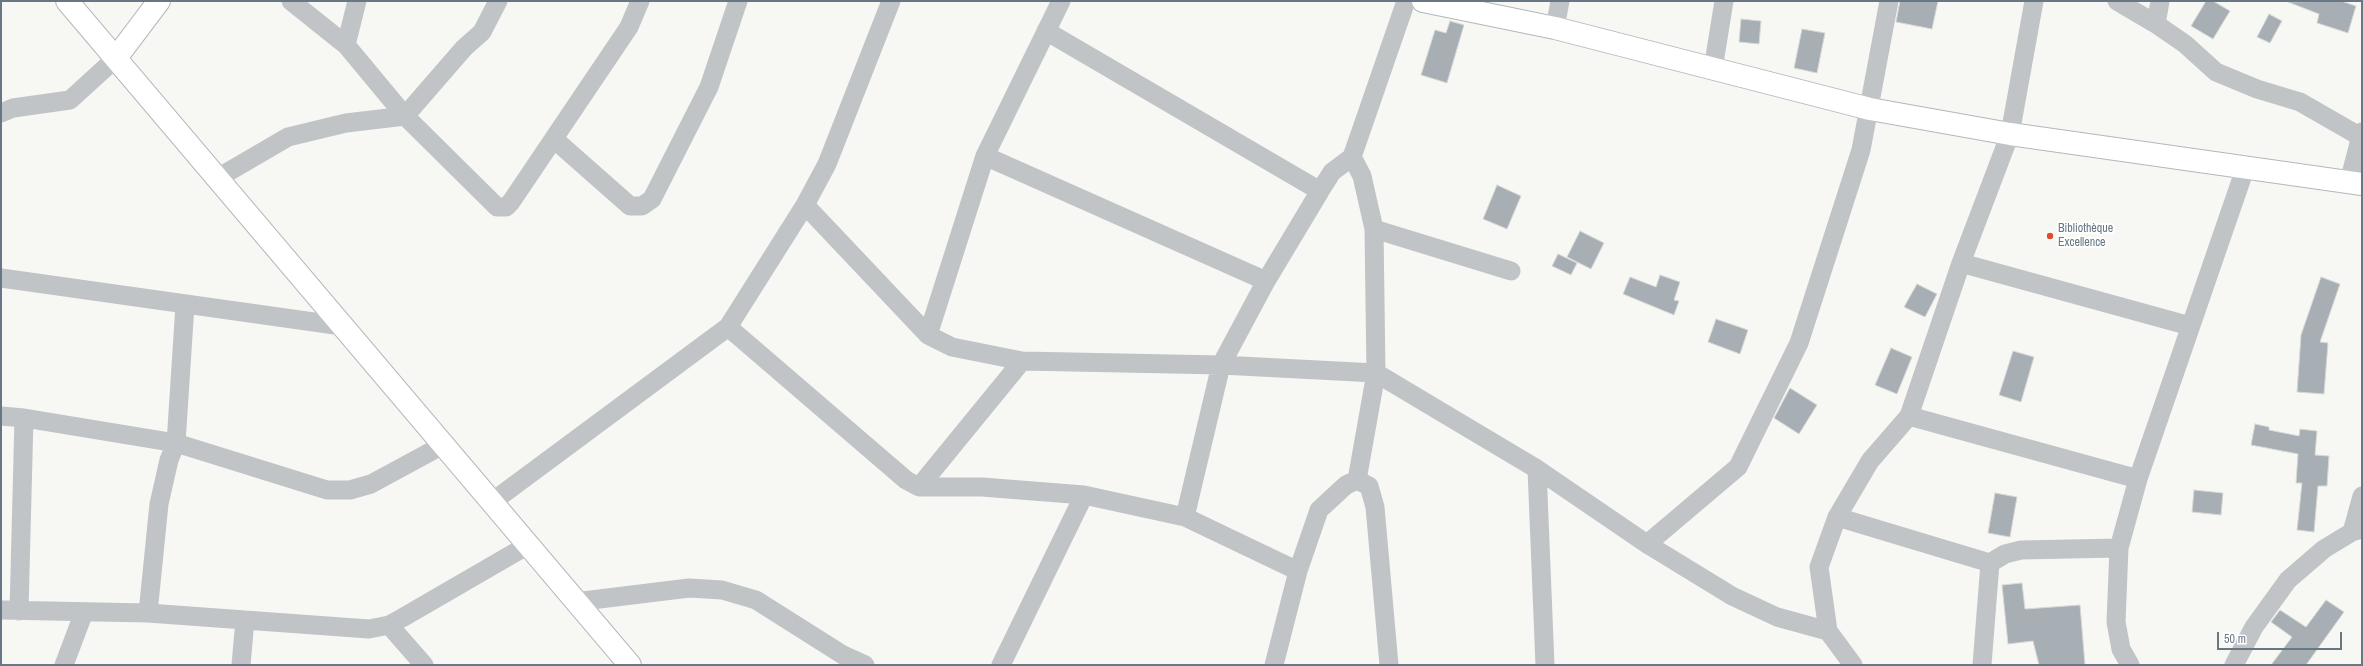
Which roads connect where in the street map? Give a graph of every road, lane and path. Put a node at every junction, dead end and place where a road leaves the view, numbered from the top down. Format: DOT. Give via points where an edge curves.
graph roads {
  1 [pos="67,1"];
  2 [pos="159,1"];
  3 [pos="292,1"];
  4 [pos="357,1"];
  5 [pos="498,1"];
  6 [pos="640,1"];
  7 [pos="738,1"];
  8 [pos="891,1"];
  9 [pos="1062,1"];
  10 [pos="1406,1"];
  11 [pos="1423,1"];
  12 [pos="1560,1"];
  13 [pos="1724,1"];
  14 [pos="1889,1"];
  15 [pos="2034,1"];
  16 [pos="2117,1"];
  17 [pos="2160,1"];
  18 [pos="2156,24"];
  19 [pos="1555,28"];
  20 [pos="1046,31"];
  21 [pos="346,45"];
  22 [pos="116,58"];
  23 [pos="1713,69"];
  24 [pos="5,106"];
  25 [pos="1870,109"];
  26 [pos="405,116"];
  27 [pos="2010,134"];
  28 [pos="2361,135"];
  29 [pos="554,138"];
  30 [pos="985,156"];
  31 [pos="1352,157"];
  32 [pos="2246,166"];
  33 [pos="216,179"];
  34 [pos="2355,183"];
  35 [pos="1320,191"];
  36 [pos="806,205"];
  37 [pos="1374,229"];
  38 [pos="1962,263"];
  39 [pos="1511,272"];
  40 [pos="1,278"];
  41 [pos="1266,282"];
  42 [pos="185,305"];
  43 [pos="342,326"];
  44 [pos="2190,326"];
  45 [pos="728,327"];
  46 [pos="928,335"];
  47 [pos="1022,361"];
  48 [pos="1221,365"];
  49 [pos="1376,374"];
  50 [pos="1,416"];
  51 [pos="1909,416"];
  52 [pos="24,418"];
  53 [pos="176,443"];
  54 [pos="443,445"];
  55 [pos="1537,469"];
  56 [pos="2138,479"];
  57 [pos="1357,480"];
  58 [pos="919,487"];
  59 [pos="1084,495"];
  60 [pos="2362,496"];
  61 [pos="492,502"];
  62 [pos="1185,517"];
  63 [pos="1837,517"];
  64 [pos="2357,530"];
  65 [pos="1647,544"];
  66 [pos="528,545"];
  67 [pos="2119,548"];
  68 [pos="1990,563"];
  69 [pos="1298,571"];
  70 [pos="576,602"];
  71 [pos="10,611"];
  72 [pos="84,612"];
  73 [pos="148,613"];
  74 [pos="245,620"];
  75 [pos="389,625"];
  76 [pos="1828,631"];
  77 [pos="1279,659"];
  78 [pos="625,662"];
  79 [pos="64,665"];
  80 [pos="241,665"];
  81 [pos="424,665"];
  82 [pos="865,665"];
  83 [pos="1001,665"];
  84 [pos="1389,665"];
  85 [pos="1545,665"];
  86 [pos="1853,665"];
  87 [pos="1982,665"];
  88 [pos="2130,665"];
  89 [pos="2234,665"];
  1 -- 22 [label="main road"];
  2 -- 22 [label="main road"];
  3 -- 21 [label="street"];
  4 -- 21 [label="street"];
  5 -- 26 [label="street" via="482,32 464,48"];
  6 -- 29 [label="street" via="629,27"];
  7 -- 29 [label="street" via="709,87 652,200 642,206 630,206"];
  8 -- 36 [label="street" via="827,164"];
  9 -- 20 [label="street"];
  10 -- 31 [label="street"];
  11 -- 19 [label="main road"];
  12 -- 19 [label="street"];
  13 -- 23 [label="street"];
  14 -- 25 [label="street"];
  15 -- 27 [label="street"];
  16 -- 18 [label="street"];
  17 -- 18 [label="street"];
  18 -- 28 [label="street" via="2185,44 2216,72 2257,89 2300,102"];
  19 -- 23 [label="main road"];
  20 -- 30 [label="street"];
  20 -- 35 [label="street"];
  21 -- 26 [label="street"];
  22 -- 24 [label="street" via="70,100"];
  22 -- 33 [label="main road"];
  23 -- 25 [label="main road"];
  25 -- 27 [label="main road"];
  25 -- 65 [label="street" via="1861,150 1799,343 1738,467"];
  26 -- 29 [label="street" via="497,207 506,207 511,202"];
  26 -- 33 [label="street" via="346,123 288,137"];
  27 -- 32 [label="main road"];
  27 -- 38 [label="street"];
  28 -- 34 [label="street"];
  30 -- 41 [label="street"];
  30 -- 46 [label="street"];
  31 -- 35 [label="street" via="1332,172"];
  31 -- 37 [label="street" via="1362,176"];
  32 -- 34 [label="main road"];
  32 -- 44 [label="street"];
  33 -- 43 [label="main road"];
  35 -- 41 [label="street"];
  36 -- 45 [label="street"];
  36 -- 46 [label="street"];
  37 -- 39 [label="street"];
  37 -- 49 [label="street"];
  38 -- 44 [label="street"];
  38 -- 51 [label="street"];
  40 -- 42 [label="street"];
  41 -- 48 [label="street"];
  42 -- 43 [label="street"];
  42 -- 53 [label="street"];
  43 -- 54 [label="main road"];
  44 -- 56 [label="street"];
  45 -- 58 [label="street" via="906,480"];
  45 -- 61 [label="street"];
  46 -- 47 [label="street" via="952,347"];
  47 -- 48 [label="street"];
  47 -- 58 [label="street"];
  48 -- 49 [label="street"];
  48 -- 62 [label="street"];
  49 -- 55 [label="street"];
  49 -- 57 [label="street"];
  50 -- 52 [label="street"];
  51 -- 56 [label="street"];
  51 -- 63 [label="street" via="1870,461"];
  52 -- 53 [label="street"];
  52 -- 71 [label="street"];
  53 -- 54 [label="street" via="327,490 350,490 372,484"];
  53 -- 73 [label="street" via="169,460 159,504"];
  54 -- 61 [label="main road"];
  55 -- 65 [label="street"];
  55 -- 85 [label="street"];
  56 -- 67 [label="street"];
  57 -- 69 [label="street" via="1346,484 1319,510"];
  57 -- 84 [label="street" via="1369,486 1375,507"];
  58 -- 59 [label="street" via="982,487"];
  59 -- 62 [label="street"];
  59 -- 83 [label="street"];
  60 -- 64 [label="street"];
  61 -- 66 [label="main road"];
  62 -- 69 [label="street"];
  63 -- 68 [label="street"];
  63 -- 76 [label="street" via="1819,567"];
  64 -- 89 [label="street" via="2324,549 2288,580 2254,627"];
  65 -- 76 [label="street" via="1732,596 1777,617"];
  66 -- 70 [label="main road"];
  66 -- 75 [label="street"];
  67 -- 68 [label="street" via="2020,550 2005,554"];
  67 -- 88 [label="street" via="2116,622 2121,649"];
  68 -- 87 [label="street"];
  69 -- 77 [label="street"];
  70 -- 78 [label="main road"];
  70 -- 82 [label="street" via="689,588 722,590 756,600 843,655"];
  71 -- 72 [label="street"];
  72 -- 73 [label="street"];
  72 -- 79 [label="street"];
  73 -- 74 [label="street"];
  74 -- 75 [label="street" via="369,629"];
  74 -- 80 [label="street"];
  75 -- 81 [label="street"];
  76 -- 86 [label="street"];
}
